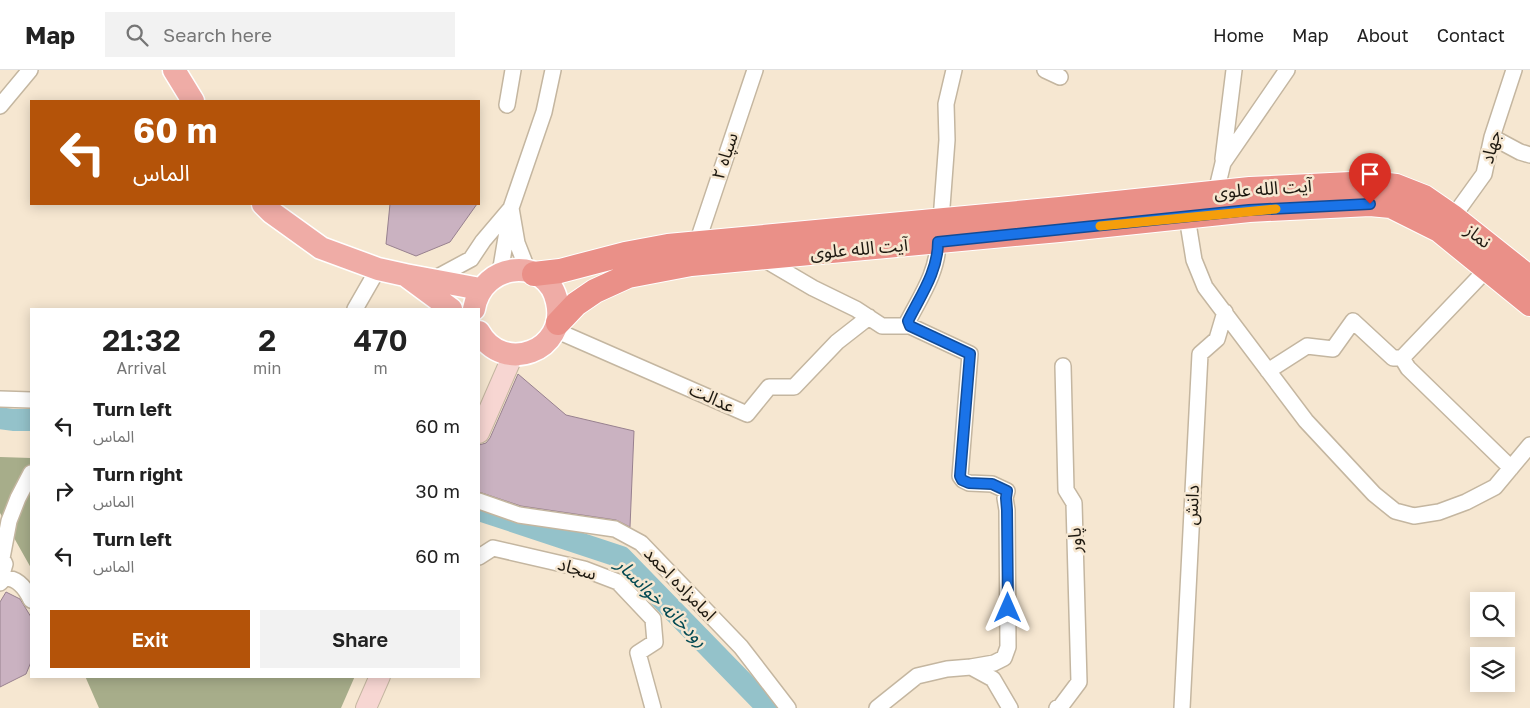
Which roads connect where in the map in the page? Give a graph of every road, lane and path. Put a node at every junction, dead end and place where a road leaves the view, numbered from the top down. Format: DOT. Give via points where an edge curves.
graph roads {
  1 [pos="30,70"];
  2 [pos="174,70"];
  3 [pos="514,70"];
  4 [pos="553,70"];
  5 [pos="754,70"];
  6 [pos="954,70"];
  7 [pos="1045,70"];
  8 [pos="1234,70"];
  9 [pos="1287,70"];
  10 [pos="1514,70"];
  11 [pos="1060,77"];
  12 [pos="192,100"];
  13 [pos="507,105"];
  14 [pos="0,106"];
  15 [pos="1492,137"];
  16 [pos="1530,155"];
  17 [pos="1223,163"];
  18 [pos="1216,192"];
  19 [pos="1424,197"];
  20 [pos="264,205"];
  21 [pos="511,208"];
  22 [pos="1187,217"];
  23 [pos="1446,224"];
  24 [pos="939,231"];
  25 [pos="697,243"];
  26 [pos="762,258"];
  27 [pos="378,268"];
  28 [pos="1487,269"];
  29 [pos="500,273"];
  30 [pos="531,273"];
  31 [pos="405,275"];
  32 [pos="432,280"];
  33 [pos="1526,292"];
  34 [pos="477,299"];
  35 [pos="356,308"];
  36 [pos="450,308"];
  37 [pos="1225,312"];
  38 [pos="869,317"];
  39 [pos="1530,320"];
  40 [pos="556,326"];
  41 [pos="910,326"];
  42 [pos="480,333"];
  43 [pos="513,355"];
  44 [pos="1402,358"];
  45 [pos="1062,366"];
  46 [pos="1268,371"];
  47 [pos="0,399"];
  48 [pos="30,400"];
  49 [pos="480,431"];
  50 [pos="1530,445"];
  51 [pos="1511,468"];
  52 [pos="30,475"];
  53 [pos="480,501"];
  54 [pos="480,556"];
  55 [pos="0,582"];
  56 [pos="30,598"];
  57 [pos="971,667"];
  58 [pos="379,678"];
  59 [pos="366,708"];
  60 [pos="653,708"];
  61 [pos="788,708"];
  62 [pos="877,708"];
  63 [pos="1010,708"];
  64 [pos="1057,708"];
  65 [pos="1182,708"];
  1 -- 14 [label="street"];
  2 -- 12 [label="main road"];
  3 -- 13 [label="street"];
  4 -- 21 [label="street" via="544,112"];
  5 -- 25 [label="street, سپاه ۲"];
  6 -- 24 [label="street" via="946,104 947,140"];
  7 -- 11 [label="street"];
  8 -- 17 [label="street"];
  9 -- 17 [label="street"];
  10 -- 15 [label="street, جهاد"];
  15 -- 16 [label="street"];
  15 -- 23 [label="street, جهاد" via="1484,174"];
  17 -- 18 [label="street"];
  18 -- 19 [label="highway, آیت الله علوی" via="1371,182 1396,186"];
  18 -- 24 [label="highway, آیت الله علوی"];
  19 -- 23 [label="highway, نماز"];
  20 -- 27 [label="main road" via="321,248"];
  21 -- 29 [label="street"];
  21 -- 30 [label="street" via="516,243"];
  21 -- 32 [label="street" via="472,259"];
  22 -- 23 [label="highway, آیت الله علوی" via="1249,210 1370,204 1391,206"];
  22 -- 24 [label="highway, آیت الله علوی"];
  22 -- 37 [label="street" via="1194,260 1205,288"];
  23 -- 28 [label="highway, نماز"];
  23 -- 33 [label="highway, نماز"];
  24 -- 25 [label="highway, آیت الله علوی"];
  24 -- 26 [label="highway, آیت الله علوی"];
  24 -- 41 [label="street" via="934,270 908,321"];
  25 -- 30 [label="highway, آیت الله علوی" via="625,254 560,271"];
  26 -- 38 [label="street"];
  26 -- 40 [label="highway, آیت الله علوی" via="691,264 628,276 576,304"];
  27 -- 31 [label="main road"];
  27 -- 35 [label="street"];
  28 -- 33 [label="highway, نماز"];
  28 -- 44 [label="street"];
  29 -- 30 [label="main road" via="514,270"];
  29 -- 34 [label="main road" via="489,280"];
  30 -- 40 [label="main road" via="552,289 558,306"];
  31 -- 32 [label="main road"];
  31 -- 36 [label="main road"];
  32 -- 34 [label="main road"];
  33 -- 39 [label="street"];
  37 -- 46 [label="street"];
  37 -- 65 [label="street, دانش" via="1217,338 1200,354"];
  38 -- 40 [label="street, عدالت" via="837,342 794,387 769,387 747,414"];
  38 -- 41 [label="street" via="882,326"];
  40 -- 43 [label="main road" via="547,342 535,351"];
  41 -- 57 [label="street" via="970,354 960,476 969,483 992,484 1007,491 1008,647 1004,658"];
  42 -- 43 [label="main road" via="491,346"];
  43 -- 49 [label="main road"];
  44 -- 46 [label="street" via="1393,358 1352,321 1333,349 1307,346"];
  44 -- 51 [label="street" via="1408,368"];
  45 -- 64 [label="street, پاور" via="1066,490 1074,503 1079,682 1062,706"];
  46 -- 51 [label="street" via="1306,421 1374,494 1395,511 1414,516 1439,512 1466,502 1495,487"];
  47 -- 48 [label="street"];
  50 -- 51 [label="street"];
  52 -- 55 [label="street" via="9,521"];
  53 -- 61 [label="street, امامزاده احمد" via="519,515 615,529 641,543 740,647"];
  54 -- 60 [label="street, سجاد" via="493,548 584,569 618,582 653,619 655,642 638,653"];
  55 -- 56 [label="street" via="11,578 26,590"];
  57 -- 62 [label="street" via="917,676"];
  57 -- 63 [label="street" via="993,679"];
  58 -- 59 [label="main road"];
}
